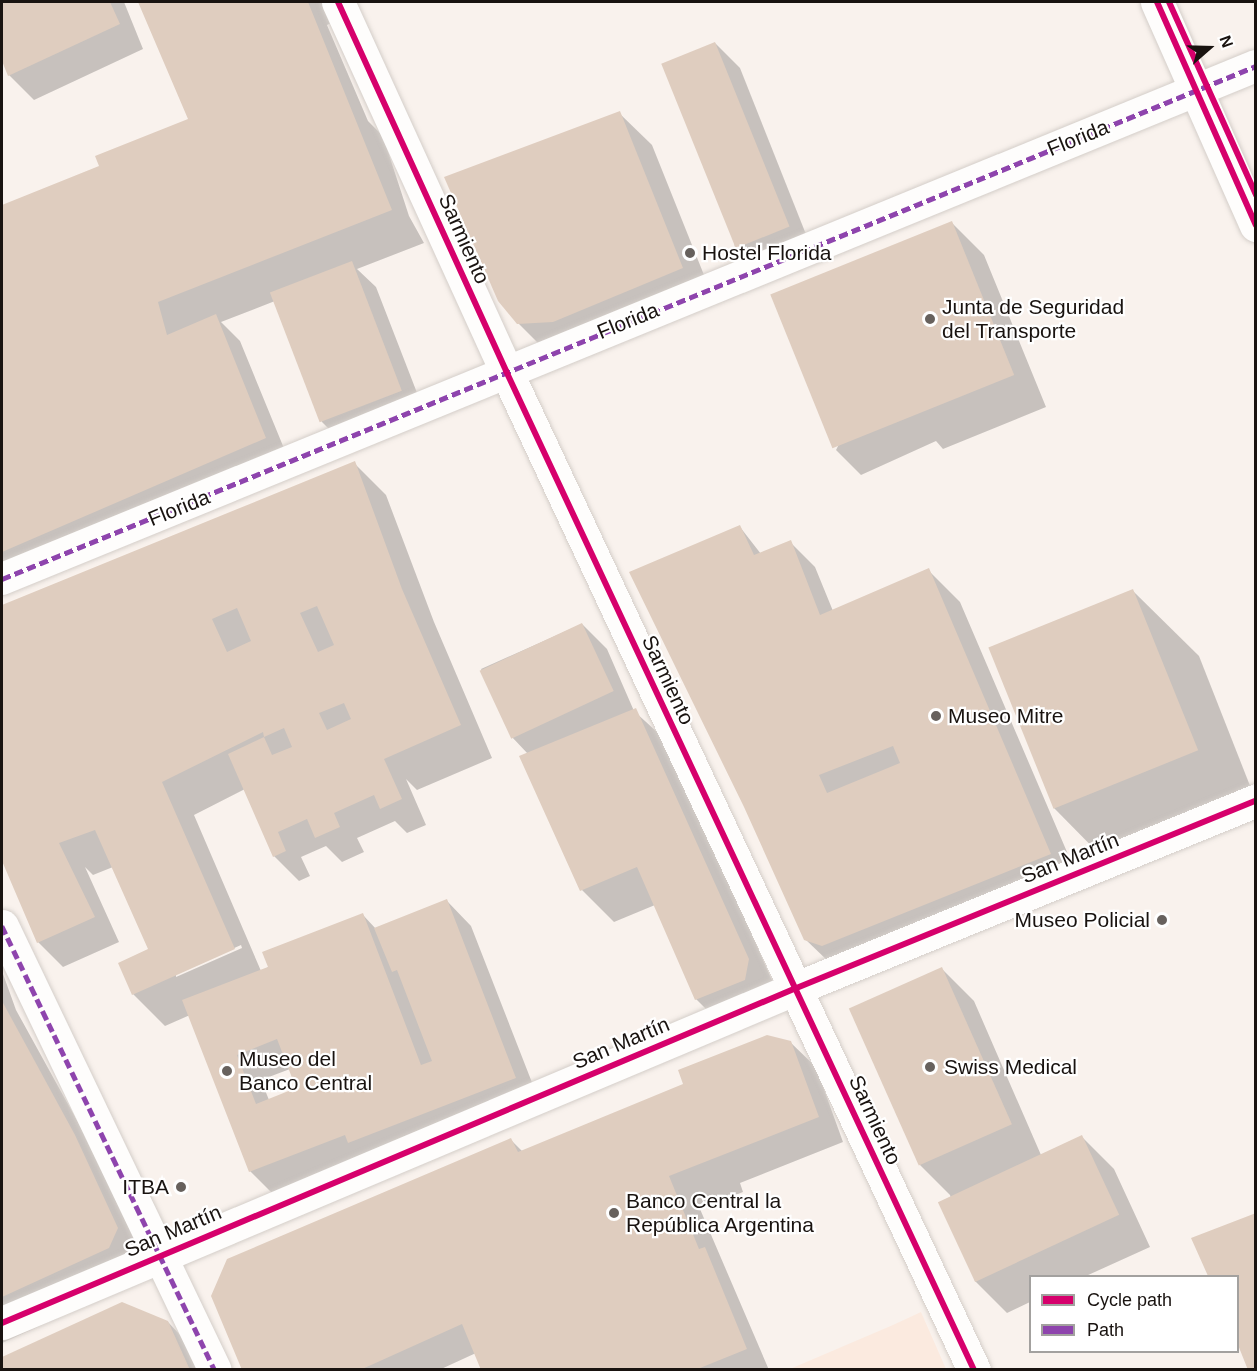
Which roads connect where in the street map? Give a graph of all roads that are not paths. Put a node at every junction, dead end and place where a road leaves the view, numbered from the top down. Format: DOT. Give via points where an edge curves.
graph roads {
  1 [pos="338,2"];
  2 [pos="1157,2"];
  3 [pos="1256,66"];
  4 [pos="1197,90"];
  5 [pos="1256,225"];
  6 [pos="506,371"];
  7 [pos="2,579"];
  8 [pos="1256,800"];
  9 [pos="2,926"];
  10 [pos="794,988"];
  11 [pos="161,1254"];
  12 [pos="2,1323"];
  13 [pos="215,1370"];
  14 [pos="974,1370"];
  1 -- 6 [label="street, Sarmiento"];
  2 -- 4 [label="street"];
  3 -- 4 [label="street, Florida"];
  4 -- 5 [label="street"];
  4 -- 6 [label="street, Florida"];
  6 -- 7 [label="street, Florida"];
  6 -- 10 [label="street, Sarmiento"];
  8 -- 10 [label="street, San Martín"];
  9 -- 11 [label="street"];
  10 -- 11 [label="street, San Martín"];
  10 -- 14 [label="street, Sarmiento"];
  11 -- 12 [label="street, San Martín"];
  11 -- 13 [label="street"];
}
